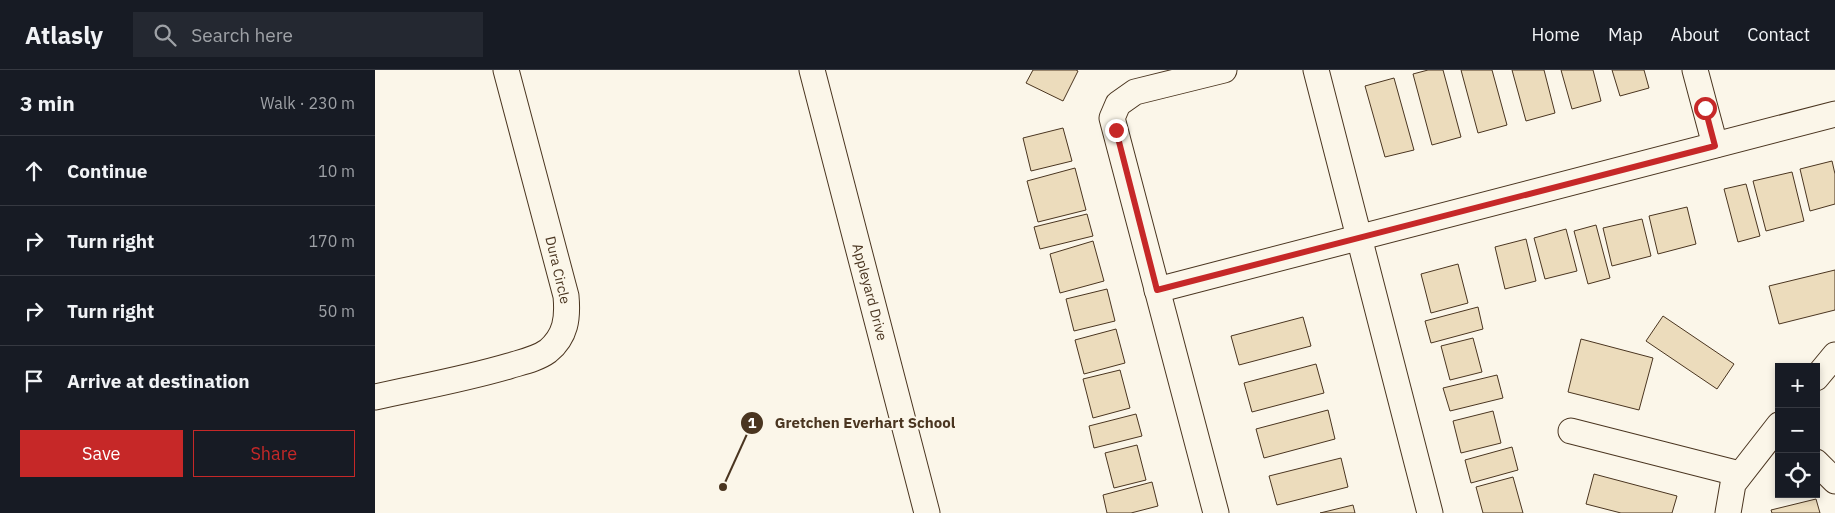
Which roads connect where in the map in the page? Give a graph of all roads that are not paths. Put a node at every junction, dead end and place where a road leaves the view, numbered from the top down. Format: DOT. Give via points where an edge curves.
graph roads {
  1 [pos="506,70"];
  2 [pos="812,70"];
  3 [pos="1223,70"];
  4 [pos="1316,70"];
  5 [pos="1695,70"];
  6 [pos="1835,114"];
  7 [pos="1715,146"];
  8 [pos="1359,237"];
  9 [pos="1157,290"];
  10 [pos="1835,355"];
  11 [pos="1820,373"];
  12 [pos="375,397"];
  13 [pos="1775,430"];
  14 [pos="1571,431"];
  15 [pos="1820,466"];
  16 [pos="1740,474"];
  17 [pos="1835,481"];
  18 [pos="927,513"];
  19 [pos="1216,513"];
  20 [pos="1430,513"];
  21 [pos="1728,513"];
  1 -- 12 [label="street, Dura Circle" via="566,296 568,314 565,325 547,351 535,358"];
  2 -- 18 [label="street, Appleyard Drive"];
  3 -- 9 [label="street" via="1135,92 1118,104 1112,118"];
  4 -- 8 [label="street"];
  5 -- 7 [label="street"];
  6 -- 7 [label="street"];
  7 -- 8 [label="street"];
  8 -- 9 [label="street"];
  8 -- 20 [label="street"];
  9 -- 19 [label="street"];
  10 -- 11 [label="street"];
  13 -- 16 [label="street"];
  14 -- 16 [label="street"];
  15 -- 17 [label="street"];
  16 -- 21 [label="street" via="1733,484"];
}
